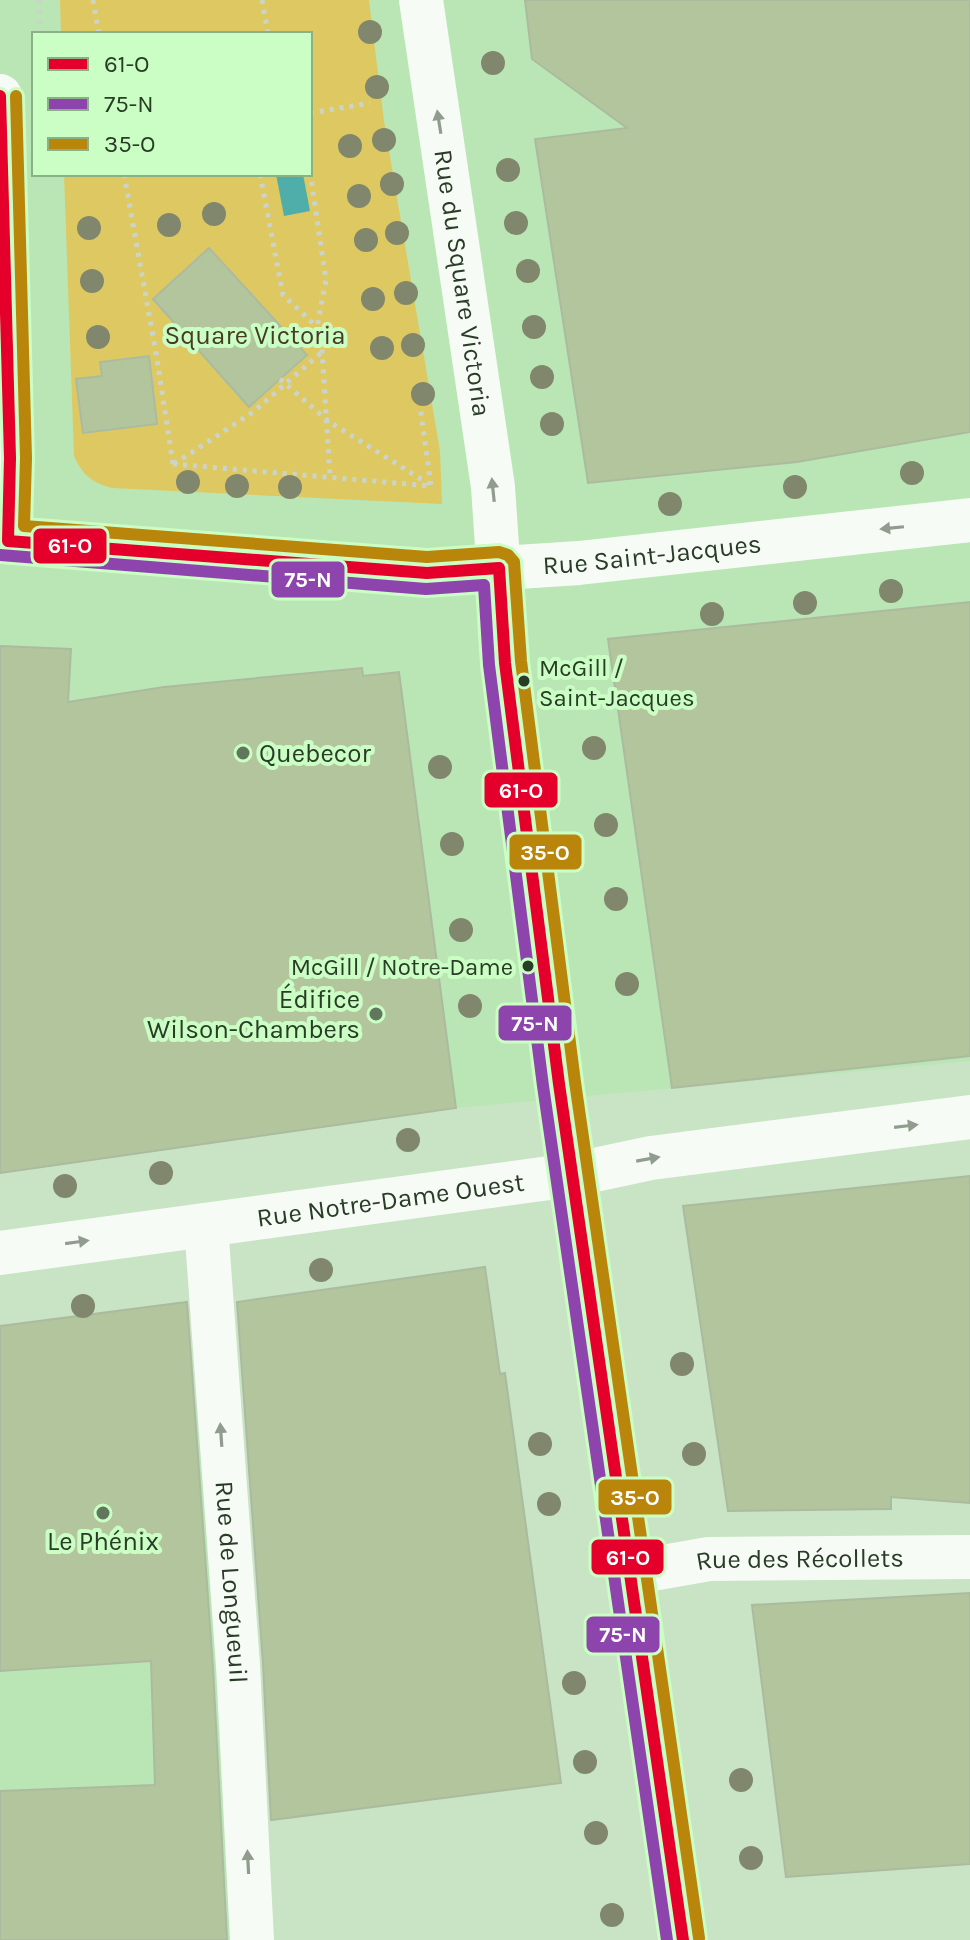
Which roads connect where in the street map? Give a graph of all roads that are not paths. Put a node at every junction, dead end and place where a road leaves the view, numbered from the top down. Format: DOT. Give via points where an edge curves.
graph roads {
  1 [pos="421,0"];
  2 [pos="0,96"];
  3 [pos="970,520"];
  4 [pos="4,540"];
  5 [pos="499,568"];
  6 [pos="970,1117"];
  7 [pos="571,1175"];
  8 [pos="206,1225"];
  9 [pos="0,1253"];
  10 [pos="970,1557"];
  11 [pos="629,1573"];
  12 [pos="252,1940"];
  13 [pos="683,1940"];
  5 -- 1 [label="street, Rue du Square Victoria, one-way" via="493,487"];
  2 -- 4 [label="street" via="10,458"];
  3 -- 5 [label="street, Rue Saint-Jacques, one-way"];
  4 -- 5 [label="street, Rue Saint-Jacques" via="427,573"];
  5 -- 7 [label="street, Rue du Square Victoria" via="507,678"];
  7 -- 6 [label="street, Rue Notre-Dame Ouest, one-way" via="651,1158"];
  7 -- 8 [label="street, Rue Notre-Dame Ouest"];
  7 -- 11 [label="street, Rue du Square Victoria"];
  9 -- 8 [label="street, Rue Notre-Dame Ouest, one-way"];
  12 -- 8 [label="street, Rue de Longueuil, one-way"];
  10 -- 11 [label="street, Rue des Récollets" via="709,1559"];
  11 -- 13 [label="street, Rue du Square Victoria"];
}
